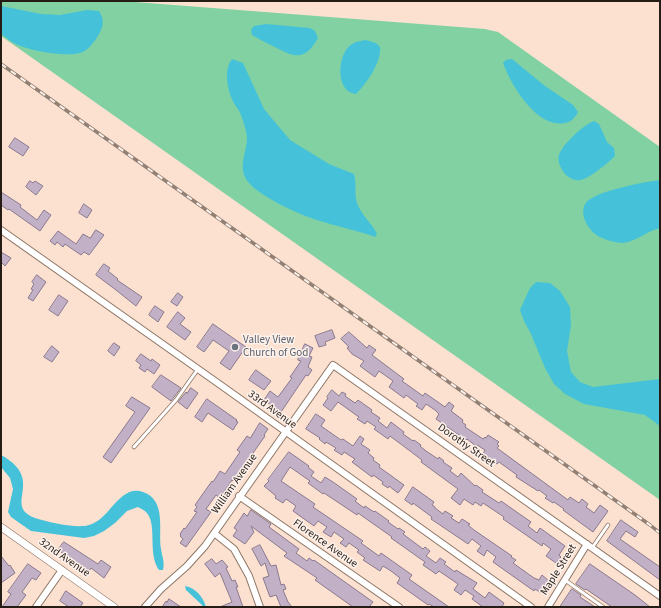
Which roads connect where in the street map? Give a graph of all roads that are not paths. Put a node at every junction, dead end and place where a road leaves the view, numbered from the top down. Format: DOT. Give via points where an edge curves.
graph roads {
  1 [pos="1,230"];
  2 [pos="333,365"];
  3 [pos="198,369"];
  4 [pos="285,431"];
  5 [pos="134,447"];
  6 [pos="239,496"];
  7 [pos="608,525"];
  8 [pos="1,527"];
  9 [pos="214,533"];
  10 [pos="590,546"];
  11 [pos="62,570"];
  12 [pos="565,580"];
  13 [pos="660,596"];
  14 [pos="36,607"];
  15 [pos="114,607"];
  16 [pos="145,607"];
  17 [pos="260,607"];
  18 [pos="399,607"];
  19 [pos="531,607"];
  20 [pos="548,607"];
  21 [pos="603,607"];
  1 -- 3 [label="street, 33rd Avenue"];
  2 -- 4 [label="street, William Avenue"];
  2 -- 10 [label="street, Dorothy Street"];
  3 -- 4 [label="street, 33rd Avenue"];
  3 -- 5 [label="lane" via="176,400"];
  4 -- 6 [label="street, William Avenue"];
  4 -- 19 [label="street, 33rd Avenue"];
  6 -- 9 [label="street, William Avenue"];
  6 -- 18 [label="street, Florence Avenue"];
  7 -- 10 [label="lane"];
  8 -- 11 [label="street, 32nd Avenue"];
  9 -- 16 [label="street, William Avenue" via="187,566"];
  9 -- 17 [label="street" via="234,549 249,576"];
  10 -- 12 [label="street, Maple Street"];
  10 -- 13 [label="street, Dorothy Street"];
  11 -- 14 [label="street"];
  11 -- 15 [label="street, 32nd Avenue"];
  12 -- 20 [label="street, Maple Street"];
  12 -- 21 [label="lane"];
}
